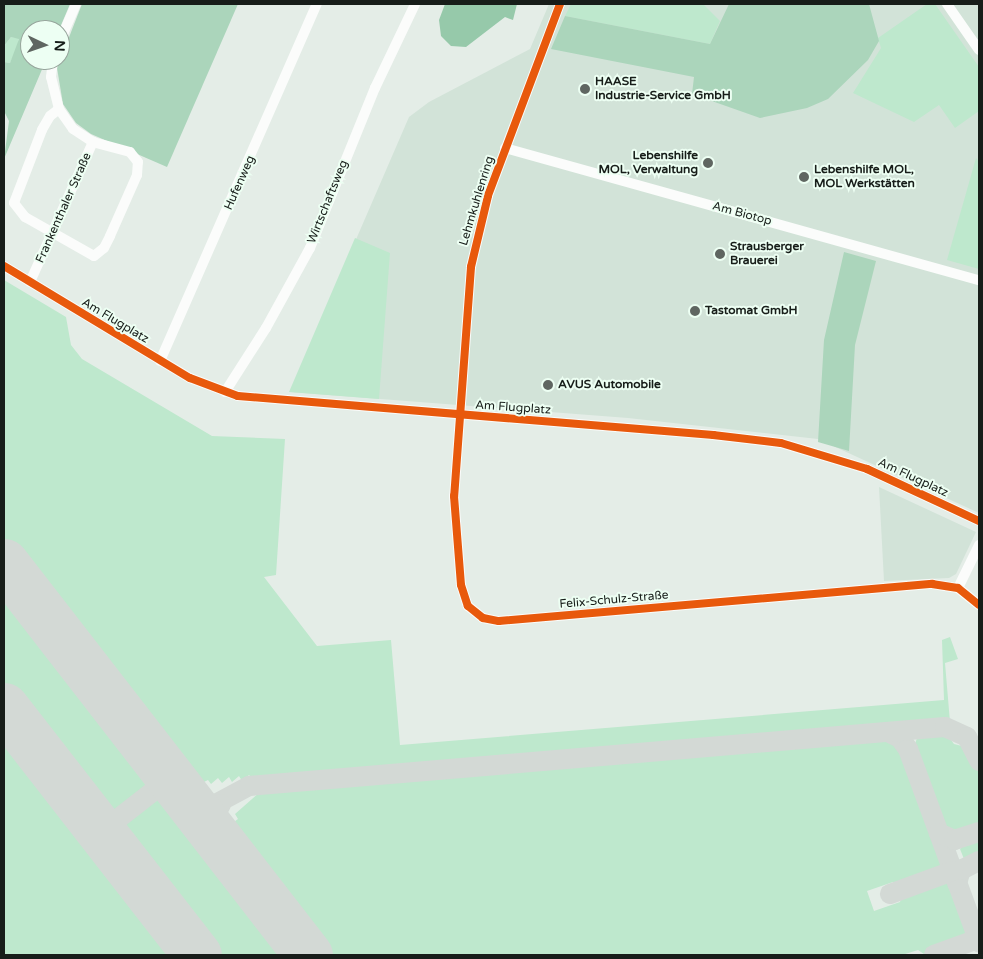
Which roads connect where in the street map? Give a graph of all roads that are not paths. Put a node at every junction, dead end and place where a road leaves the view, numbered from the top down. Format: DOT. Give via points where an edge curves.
graph roads {
  1 [pos="76,4"];
  2 [pos="317,4"];
  3 [pos="415,4"];
  4 [pos="560,4"];
  5 [pos="947,4"];
  6 [pos="69,20"];
  7 [pos="979,50"];
  8 [pos="52,70"];
  9 [pos="59,109"];
  10 [pos="93,142"];
  11 [pos="505,148"];
  12 [pos="52,234"];
  13 [pos="4,266"];
  14 [pos="979,280"];
  15 [pos="30,282"];
  16 [pos="160,361"];
  17 [pos="225,392"];
  18 [pos="459,415"];
  19 [pos="979,521"];
  20 [pos="979,545"];
  21 [pos="958,588"];
  22 [pos="979,605"];
  1 -- 6 [label="street"];
  2 -- 16 [label="street, Hufenweg"];
  3 -- 17 [label="street, Wirtschaftsweg" via="375,88 310,248"];
  4 -- 11 [label="street, Lehmkuhlenring"];
  5 -- 7 [label="street"];
  8 -- 9 [label="street, Frankenthaler Straße"];
  9 -- 10 [label="street, Frankenthaler Straße" via="73,129"];
  9 -- 12 [label="street" via="50,116 42,130 14,203 25,217"];
  10 -- 12 [label="street, Frankenthaler Straße"];
  10 -- 12 [label="street" via="130,152 138,162 137,175 110,236 104,248 94,256"];
  11 -- 14 [label="street, Am Biotop"];
  11 -- 18 [label="street, Lehmkuhlenring" via="474,247"];
  12 -- 15 [label="street, Frankenthaler Straße"];
  13 -- 15 [label="street, Am Flugplatz"];
  15 -- 16 [label="street, Am Flugplatz"];
  16 -- 17 [label="street, Am Flugplatz"];
  17 -- 18 [label="street, Am Flugplatz" via="260,400"];
  18 -- 19 [label="street, Am Flugplatz" via="712,434 781,443 867,469"];
  18 -- 21 [label="street, Felix-Schulz-Straße" via="454,496 461,585 470,609 488,620 932,584"];
  20 -- 21 [label="street"];
  21 -- 22 [label="street"];
}
